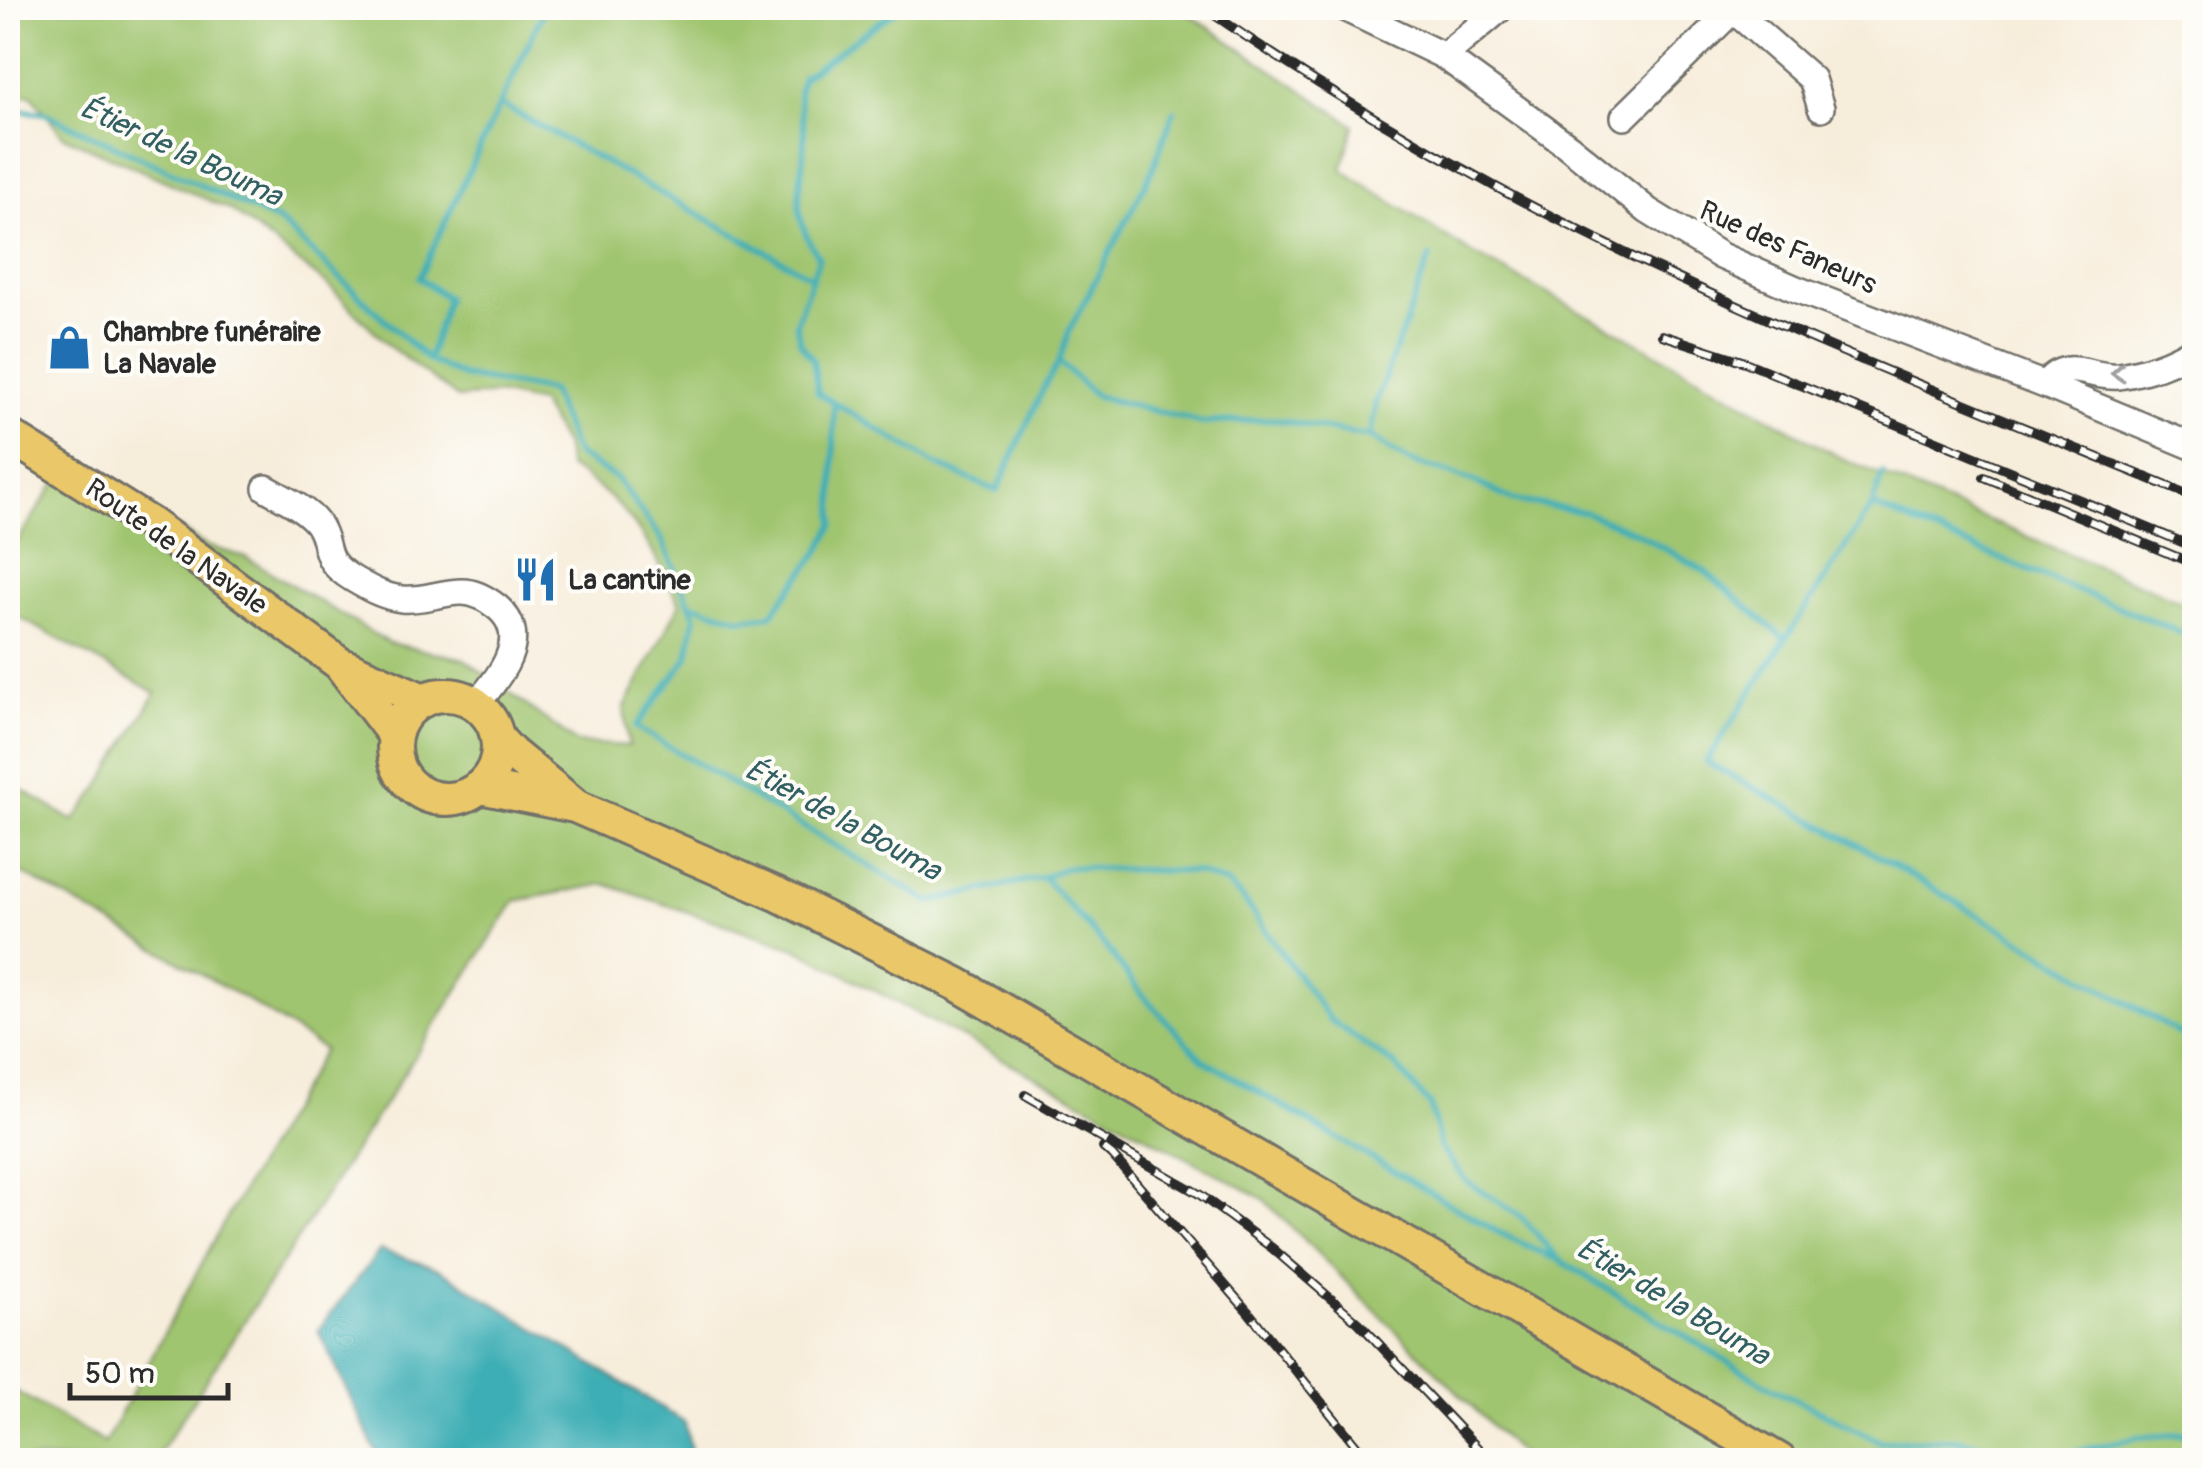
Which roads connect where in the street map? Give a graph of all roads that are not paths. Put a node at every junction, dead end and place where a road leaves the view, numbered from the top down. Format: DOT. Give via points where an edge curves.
graph roads {
  1 [pos="1344,8"];
  2 [pos="1501,8"];
  3 [pos="1734,9"];
  4 [pos="1444,56"];
  5 [pos="1821,108"];
  6 [pos="1624,118"];
  7 [pos="2194,348"];
  8 [pos="2045,384"];
  9 [pos="8,435"];
  10 [pos="2194,446"];
  11 [pos="266,488"];
  12 [pos="340,664"];
  13 [pos="422,700"];
  14 [pos="476,704"];
  15 [pos="394,736"];
  16 [pos="497,738"];
  17 [pos="480,788"];
  18 [pos="575,806"];
  19 [pos="1779,1460"];
  1 -- 4 [label="street, Rue des Faneurs"];
  2 -- 4 [label="street"];
  3 -- 5 [label="street" via="1812,79"];
  3 -- 6 [label="street"];
  4 -- 8 [label="street, Rue des Faneurs" via="1648,212 1721,256"];
  7 -- 8 [label="street, one-way" via="2175,361 2115,376 2068,368"];
  8 -- 10 [label="street, Rue des Faneurs"];
  9 -- 12 [label="main road, Route de la Navale" via="152,525"];
  11 -- 14 [label="street" via="316,523 333,564 376,592 417,600 467,592 501,610 514,640 507,662"];
  12 -- 13 [label="main road, Route de la Navale"];
  12 -- 15 [label="main road, Route de la Navale"];
  13 -- 14 [label="main road" via="449,696"];
  13 -- 15 [label="main road"];
  14 -- 16 [label="main road"];
  15 -- 17 [label="main road" via="401,775 422,794 449,800"];
  16 -- 17 [label="main road" via="496,765"];
  16 -- 18 [label="main road"];
  17 -- 18 [label="main road"];
  18 -- 19 [label="main road" via="777,894 957,984"];
}
